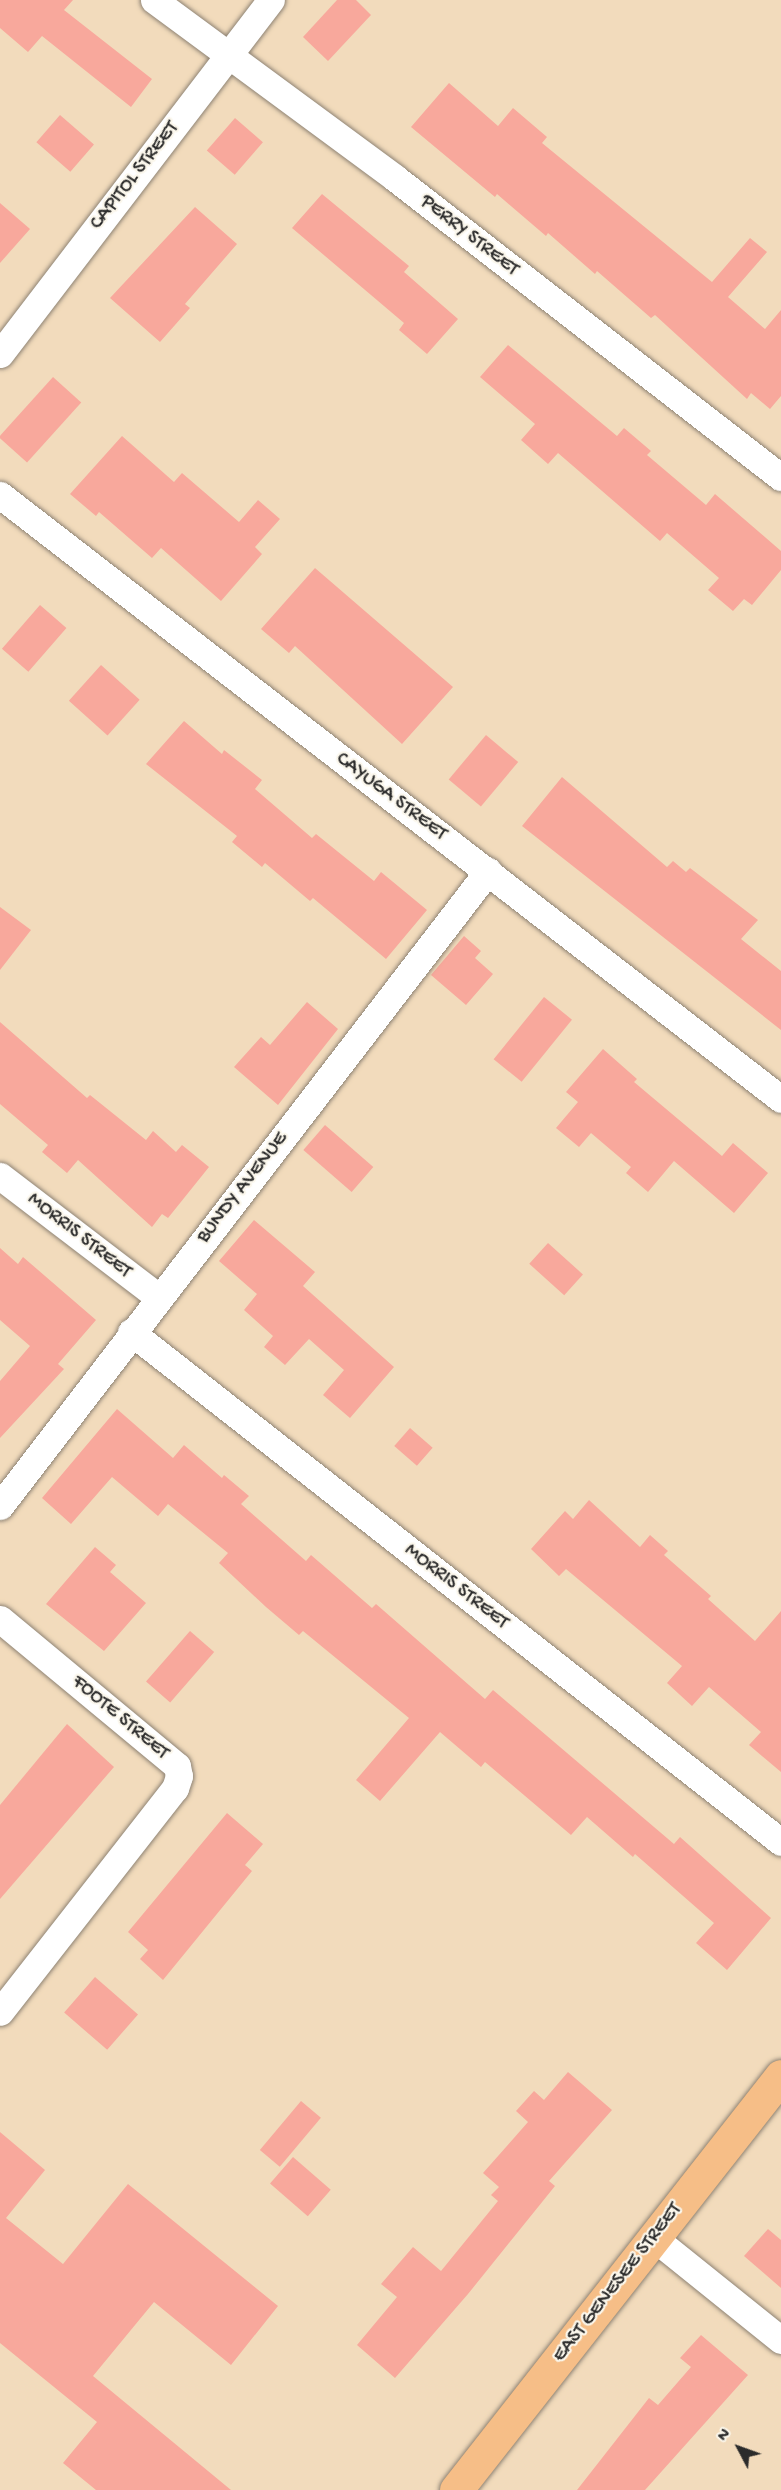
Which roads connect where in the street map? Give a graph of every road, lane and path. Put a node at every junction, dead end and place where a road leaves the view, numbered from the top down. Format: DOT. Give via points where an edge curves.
graph roads {
  1 [pos="154,0"];
  2 [pos="272,0"];
  3 [pos="229,56"];
  4 [pos="0,354"];
  5 [pos="781,477"];
  6 [pos="0,495"];
  7 [pos="488,871"];
  8 [pos="781,1100"];
  9 [pos="0,1176"];
  10 [pos="158,1297"];
  11 [pos="131,1332"];
  12 [pos="0,1506"];
  13 [pos="0,1619"];
  14 [pos="781,1842"];
  15 [pos="0,2012"];
  16 [pos="781,2076"];
  17 [pos="654,2238"];
  18 [pos="781,2340"];
  19 [pos="468,2486"];
  1 -- 3 [label="street, PERRY STREET"];
  2 -- 3 [label="street, CAPITOL STREET"];
  3 -- 4 [label="street, CAPITOL STREET"];
  3 -- 5 [label="street, PERRY STREET" via="395,178"];
  6 -- 7 [label="street, CAYUGA STREET"];
  7 -- 8 [label="street, CAYUGA STREET"];
  7 -- 10 [label="street, BUNDY AVENUE"];
  9 -- 10 [label="street, MORRIS STREET"];
  10 -- 11 [label="street, BUNDY AVENUE"];
  11 -- 12 [label="street, BUNDY AVENUE"];
  11 -- 14 [label="street, MORRIS STREET"];
  13 -- 15 [label="street, FOOTE STREET" via="177,1766 175,1788"];
  16 -- 17 [label="highway, EAST GENESEE STREET"];
  17 -- 18 [label="street"];
  17 -- 19 [label="highway, EAST GENESEE STREET"];
}
